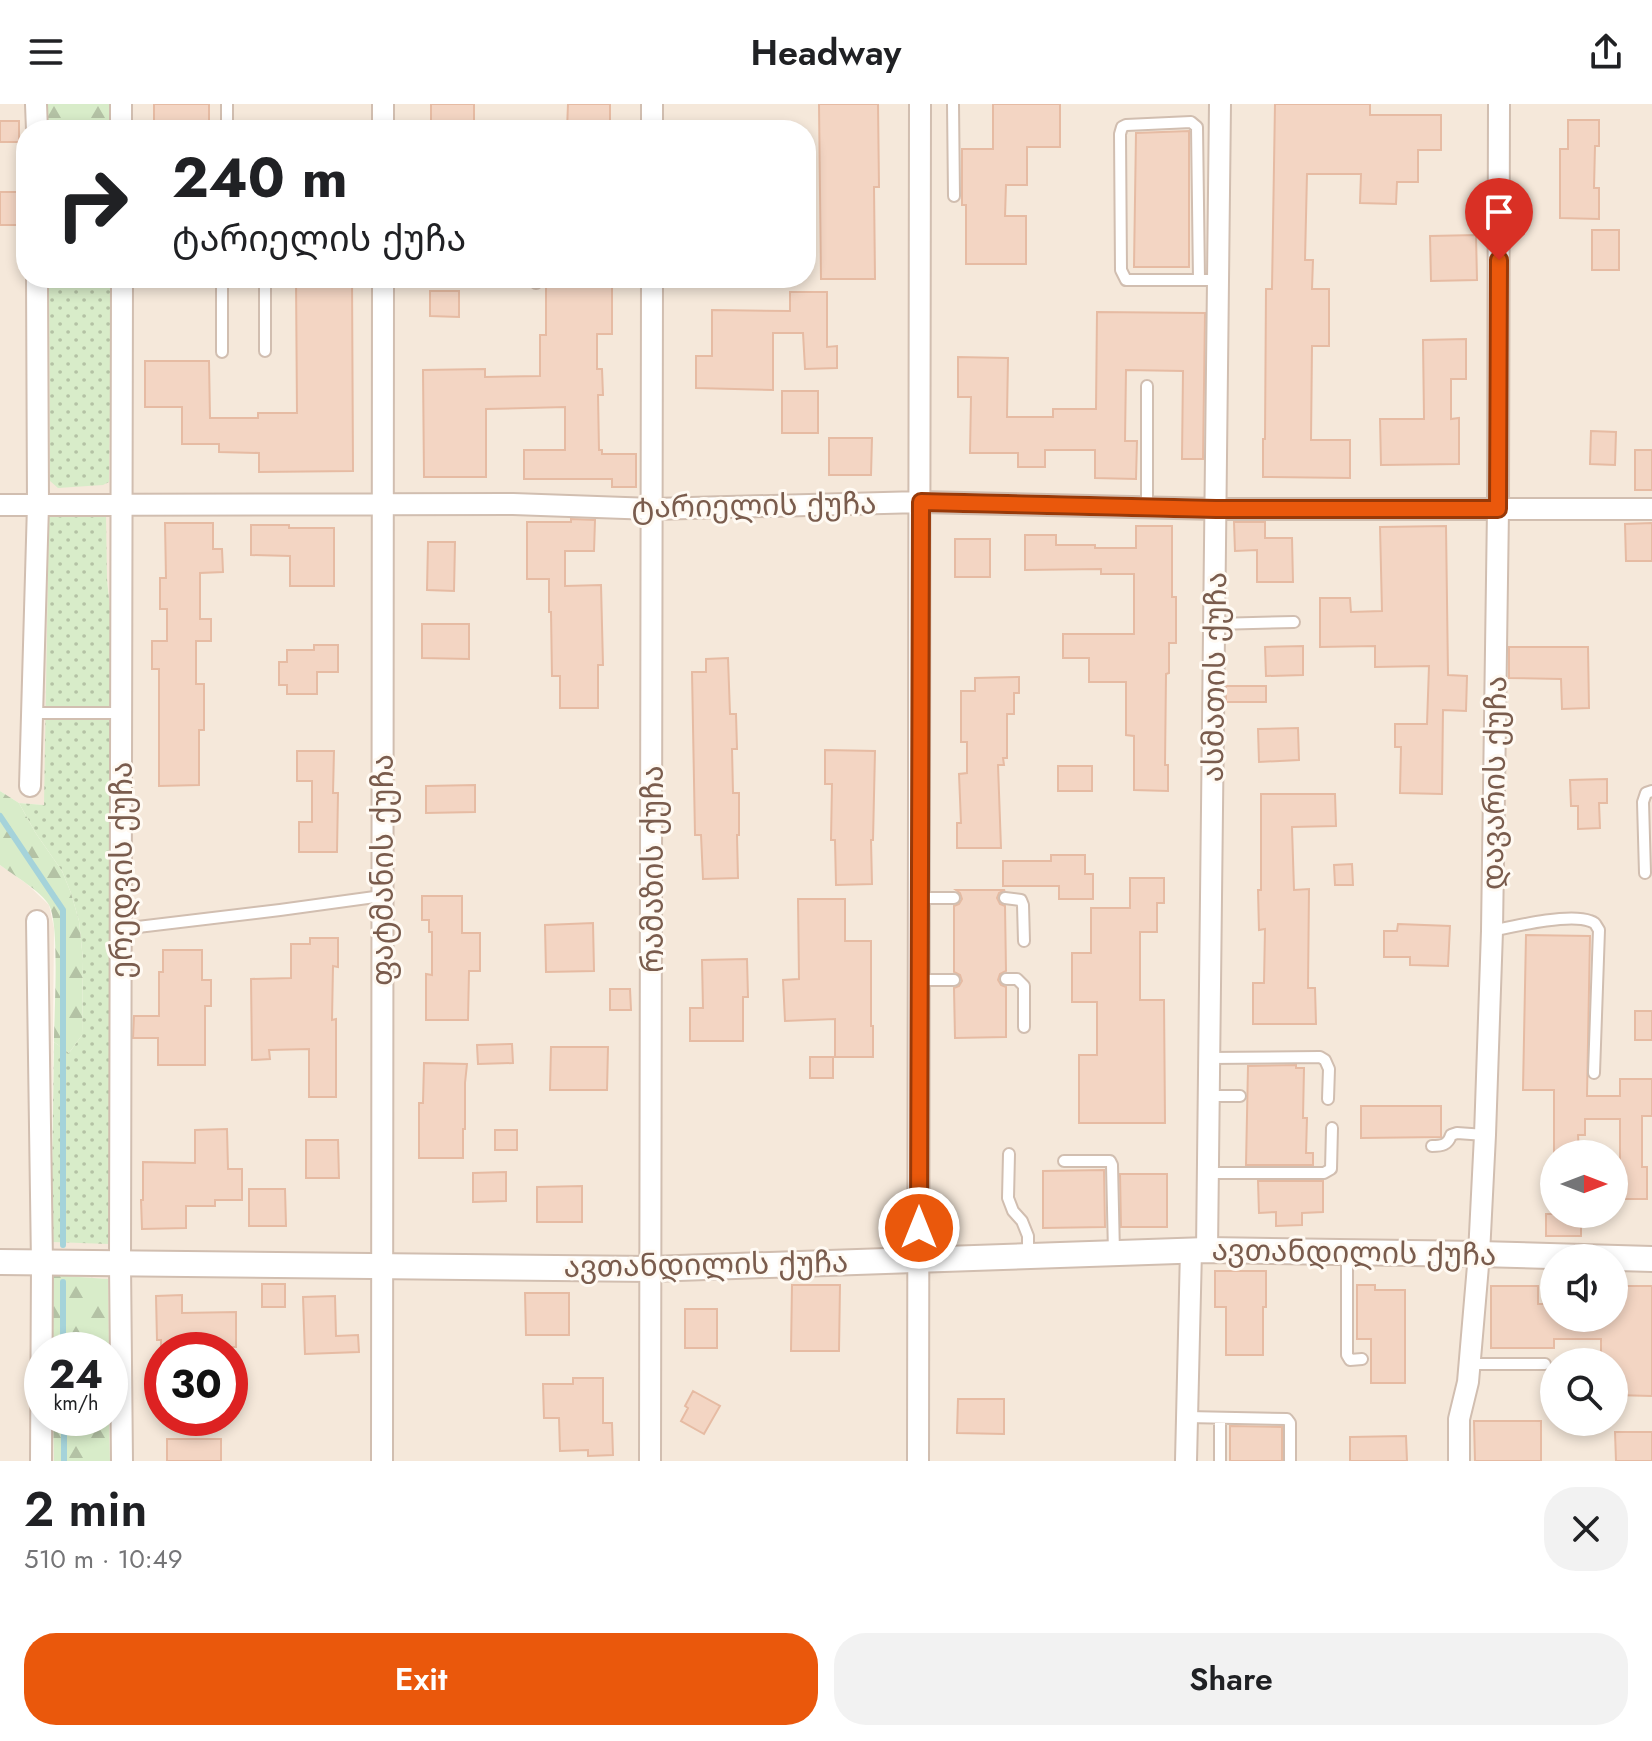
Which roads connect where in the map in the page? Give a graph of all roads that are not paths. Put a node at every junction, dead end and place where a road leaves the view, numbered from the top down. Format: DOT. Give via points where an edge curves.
graph roads {
  1 [pos="920,104"];
  2 [pos="953,104"];
  3 [pos="1220,104"];
  4 [pos="1499,104"];
  5 [pos="954,196"];
  6 [pos="1209,280"];
  7 [pos="37,288"];
  8 [pos="122,288"];
  9 [pos="222,288"];
  10 [pos="265,288"];
  11 [pos="383,288"];
  12 [pos="652,288"];
  13 [pos="265,351"];
  14 [pos="222,352"];
  15 [pos="1147,386"];
  16 [pos="921,502"];
  17 [pos="383,503"];
  18 [pos="0,505"];
  19 [pos="38,505"];
  20 [pos="122,506"];
  21 [pos="1147,508"];
  22 [pos="653,509"];
  23 [pos="1216,509"];
  24 [pos="1498,509"];
  25 [pos="1652,509"];
  26 [pos="1294,622"];
  27 [pos="1214,624"];
  28 [pos="32,713"];
  29 [pos="121,713"];
  30 [pos="30,786"];
  31 [pos="1652,791"];
  32 [pos="1645,873"];
  33 [pos="382,896"];
  34 [pos="920,898"];
  35 [pos="954,898"];
  36 [pos="1005,898"];
  37 [pos="37,921"];
  38 [pos="121,929"];
  39 [pos="1492,931"];
  40 [pos="1024,941"];
  41 [pos="1006,979"];
  42 [pos="920,980"];
  43 [pos="954,980"];
  44 [pos="1024,1027"];
  45 [pos="1209,1058"];
  46 [pos="1594,1073"];
  47 [pos="1209,1096"];
  48 [pos="1240,1096"];
  49 [pos="1328,1099"];
  50 [pos="1332,1128"];
  51 [pos="1485,1135"];
  52 [pos="1432,1146"];
  53 [pos="1009,1154"];
  54 [pos="1064,1161"];
  55 [pos="1208,1173"];
  56 [pos="1199,1250"];
  57 [pos="1347,1252"];
  58 [pos="1114,1253"];
  59 [pos="1479,1254"];
  60 [pos="1028,1256"];
  61 [pos="919,1259"];
  62 [pos="1652,1259"];
  63 [pos="0,1262"];
  64 [pos="42,1263"];
  65 [pos="120,1265"];
  66 [pos="382,1265"];
  67 [pos="650,1269"];
  68 [pos="1362,1359"];
  69 [pos="1469,1364"];
  70 [pos="1540,1364"];
  71 [pos="1187,1417"];
  72 [pos="1220,1418"];
  73 [pos="41,1461"];
  74 [pos="122,1461"];
  75 [pos="382,1461"];
  76 [pos="650,1461"];
  77 [pos="918,1461"];
  78 [pos="1186,1461"];
  79 [pos="1220,1461"];
  80 [pos="1290,1461"];
  81 [pos="1459,1461"];
  1 -- 16 [label="street"];
  2 -- 5 [label="lane"];
  3 -- 6 [label="street, ასმათის ქუჩა"];
  4 -- 24 [label="street, დავარის ქუჩა"];
  6 -- 6 [label="lane" via="1197,127 1191,122 1122,127 1123,276"];
  6 -- 23 [label="street, ასმათის ქუჩა"];
  7 -- 19 [label="street"];
  8 -- 20 [label="street, ერედვის ქუჩა"];
  9 -- 14 [label="lane"];
  10 -- 13 [label="lane"];
  11 -- 17 [label="street, ფატმანის ქუჩა"];
  12 -- 22 [label="street, რამაზის ქუჩა"];
  15 -- 21 [label="lane"];
  16 -- 21 [label="street, ტარიელის ქუჩა"];
  16 -- 22 [label="street, ტარიელის ქუჩა"];
  16 -- 34 [label="street"];
  17 -- 20 [label="street, ტარიელის ქუჩა"];
  17 -- 22 [label="street, ტარიელის ქუჩა"];
  17 -- 33 [label="street, ფატმანის ქუჩა"];
  18 -- 19 [label="street, ტარიელის ქუჩა"];
  19 -- 20 [label="street, ტარიელის ქუჩა"];
  19 -- 28 [label="street"];
  20 -- 29 [label="street, ერედვის ქუჩა"];
  21 -- 23 [label="street, ტარიელის ქუჩა"];
  22 -- 67 [label="street, რამაზის ქუჩა"];
  23 -- 24 [label="street, ტარიელის ქუჩა"];
  23 -- 27 [label="street, ასმათის ქუჩა"];
  24 -- 25 [label="street, ტარიელის ქუჩა"];
  24 -- 39 [label="street, დავარის ქუჩა"];
  26 -- 27 [label="lane"];
  27 -- 45 [label="street, ასმათის ქუჩა"];
  28 -- 29 [label="lane"];
  28 -- 30 [label="street"];
  29 -- 38 [label="street, ერედვის ქუჩა"];
  31 -- 32 [label="lane" via="1643,802"];
  33 -- 38 [label="lane"];
  33 -- 66 [label="street, ფატმანის ქუჩა"];
  34 -- 35 [label="lane"];
  34 -- 42 [label="street"];
  36 -- 40 [label="lane" via="1021,900"];
  37 -- 64 [label="street"];
  38 -- 65 [label="street, ერედვის ქუჩა"];
  39 -- 46 [label="lane" via="1552,920 1586,919 1596,925"];
  39 -- 51 [label="street, დავარის ქუჩა"];
  41 -- 44 [label="lane" via="1024,986"];
  42 -- 43 [label="lane"];
  42 -- 61 [label="street"];
  45 -- 47 [label="street, ასმათის ქუჩა"];
  45 -- 49 [label="lane" via="1320,1057 1329,1069"];
  47 -- 48 [label="lane"];
  47 -- 55 [label="street, ასმათის ქუჩა"];
  50 -- 55 [label="lane" via="1331,1169 1324,1173"];
  51 -- 52 [label="lane" via="1457,1133 1443,1146"];
  51 -- 59 [label="street, დავარის ქუჩა"];
  53 -- 60 [label="lane" via="1008,1198 1028,1236"];
  54 -- 58 [label="lane" via="1110,1161"];
  55 -- 56 [label="street, ასმათის ქუჩა"];
  56 -- 57 [label="street, ავთანდილის ქუჩა"];
  56 -- 58 [label="street, ავთანდილის ქუჩა"];
  56 -- 71 [label="street, ასმათის ქუჩა"];
  57 -- 59 [label="street, ავთანდილის ქუჩა"];
  57 -- 68 [label="lane" via="1347,1355 1350,1360"];
  58 -- 60 [label="street, ავთანდილის ქუჩა"];
  59 -- 62 [label="street, ავთანდილის ქუჩა"];
  59 -- 69 [label="street, დავარის ქუჩა"];
  60 -- 61 [label="street, ავთანდილის ქუჩა"];
  61 -- 67 [label="street, ავთანდილის ქუჩა"];
  61 -- 77 [label="street"];
  63 -- 64 [label="street, ავთანდილის ქუჩა"];
  64 -- 65 [label="street, ავთანდილის ქუჩა"];
  64 -- 73 [label="street"];
  65 -- 66 [label="street, ავთანდილის ქუჩა"];
  65 -- 74 [label="street, ერედვის ქუჩა"];
  66 -- 67 [label="street, ავთანდილის ქუჩა"];
  66 -- 75 [label="street, ფატმანის ქუჩა"];
  67 -- 76 [label="street, რამაზის ქუჩა"];
  69 -- 70 [label="lane"];
  69 -- 81 [label="street, დავარის ქუჩა" via="1459,1419"];
  71 -- 72 [label="lane"];
  71 -- 78 [label="street, ასმათის ქუჩა"];
  72 -- 79 [label="lane"];
  72 -- 80 [label="lane" via="1287,1419"];
}
